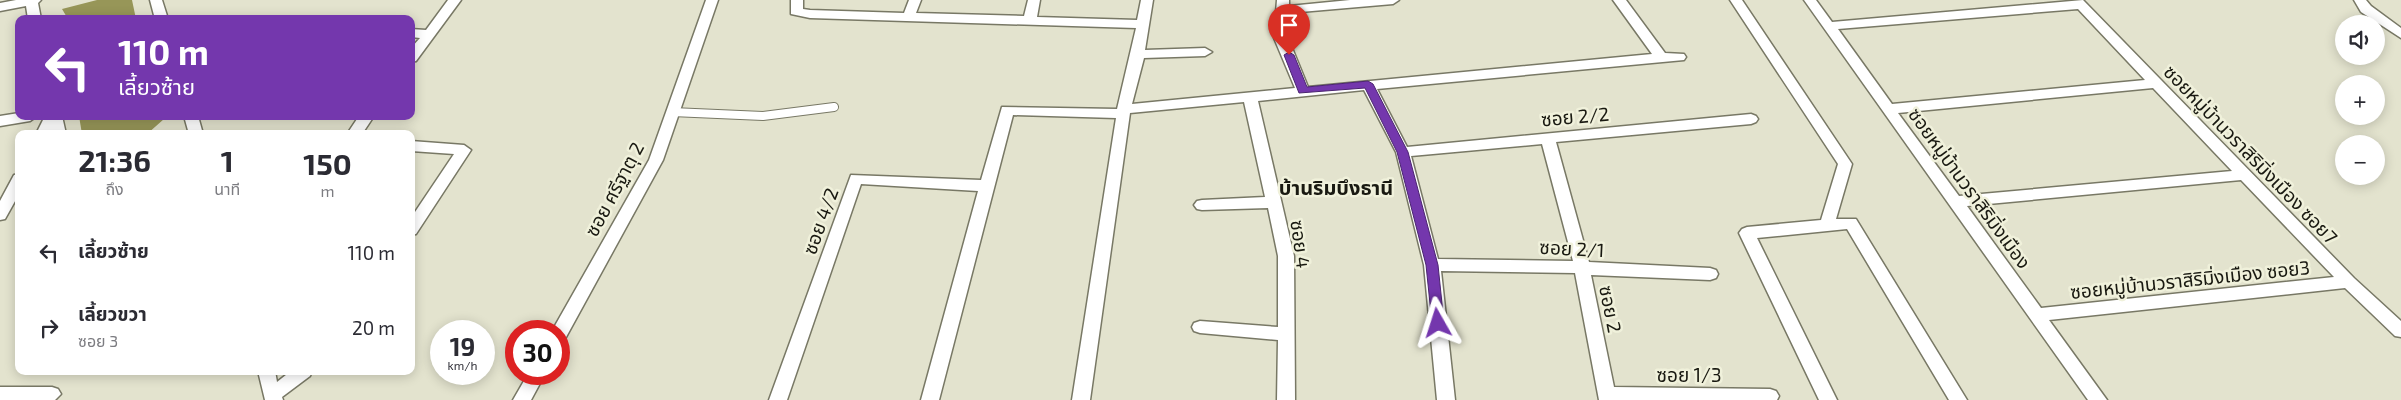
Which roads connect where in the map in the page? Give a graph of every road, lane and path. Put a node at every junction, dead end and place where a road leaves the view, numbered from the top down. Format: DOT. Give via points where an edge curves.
graph roads {
  1 [pos="32,0"];
  2 [pos="156,0"];
  3 [pos="455,0"];
  4 [pos="712,0"];
  5 [pos="798,0"];
  6 [pos="915,0"];
  7 [pos="1034,0"];
  8 [pos="1147,0"];
  9 [pos="1393,0"];
  10 [pos="1619,0"];
  11 [pos="1736,0"];
  12 [pos="1810,0"];
  13 [pos="2360,0"];
  14 [pos="2078,2"];
  15 [pos="1283,5"];
  16 [pos="0,7"];
  17 [pos="34,15"];
  18 [pos="161,15"];
  19 [pos="908,18"];
  20 [pos="1030,20"];
  21 [pos="1143,24"];
  22 [pos="1828,26"];
  23 [pos="415,33"];
  24 [pos="429,34"];
  25 [pos="2401,34"];
  26 [pos="1205,52"];
  27 [pos="415,53"];
  28 [pos="1138,54"];
  29 [pos="1661,57"];
  30 [pos="1679,57"];
  31 [pos="2156,83"];
  32 [pos="1368,84"];
  33 [pos="1303,91"];
  34 [pos="1250,96"];
  35 [pos="834,107"];
  36 [pos="1888,110"];
  37 [pos="672,112"];
  38 [pos="1123,112"];
  39 [pos="15,118"];
  40 [pos="1751,119"];
  41 [pos="0,121"];
  42 [pos="1548,138"];
  43 [pos="415,146"];
  44 [pos="1403,152"];
  45 [pos="2243,175"];
  46 [pos="987,186"];
  47 [pos="15,188"];
  48 [pos="1274,202"];
  49 [pos="1955,202"];
  50 [pos="1202,204"];
  51 [pos="0,216"];
  52 [pos="415,224"];
  53 [pos="1827,225"];
  54 [pos="1432,265"];
  55 [pos="1582,267"];
  56 [pos="1710,274"];
  57 [pos="2348,282"];
  58 [pos="2037,315"];
  59 [pos="567,320"];
  60 [pos="1200,328"];
  61 [pos="2401,331"];
  62 [pos="1286,334"];
  63 [pos="267,375"];
  64 [pos="299,375"];
  65 [pos="530,385"];
  66 [pos="0,394"];
  67 [pos="52,394"];
  68 [pos="1770,396"];
  69 [pos="273,397"];
  70 [pos="1608,397"];
  71 [pos="522,400"];
  72 [pos="778,400"];
  73 [pos="930,400"];
  74 [pos="1081,400"];
  75 [pos="1286,400"];
  76 [pos="1446,400"];
  77 [pos="1828,400"];
  78 [pos="1958,400"];
  79 [pos="2098,400"];
  1 -- 16 [label="street"];
  1 -- 17 [label="street"];
  2 -- 18 [label="street"];
  3 -- 24 [label="street"];
  4 -- 37 [label="street, ซอย ศรีฐาตุ 2"];
  5 -- 19 [label="street" via="796,11 810,14"];
  6 -- 19 [label="street"];
  7 -- 20 [label="street"];
  8 -- 21 [label="street"];
  9 -- 15 [label="street"];
  10 -- 29 [label="street"];
  11 -- 53 [label="street" via="1845,164"];
  12 -- 22 [label="street, ซอยหมู่บ้านวราสิริมิ่งเมือง"];
  13 -- 25 [label="street" via="2366,9"];
  14 -- 22 [label="street"];
  14 -- 31 [label="street, ซอยหมู่บ้านวราสิริมิ่งเมือง ซอย7"];
  15 -- 33 [label="street" via="1281,38"];
  19 -- 20 [label="street"];
  20 -- 21 [label="street"];
  21 -- 28 [label="street"];
  22 -- 36 [label="street, ซอยหมู่บ้านวราสิริมิ่งเมือง"];
  23 -- 24 [label="street"];
  24 -- 27 [label="street"];
  26 -- 28 [label="street"];
  28 -- 38 [label="street"];
  29 -- 30 [label="street"];
  29 -- 32 [label="street"];
  31 -- 36 [label="street"];
  31 -- 45 [label="street, ซอยหมู่บ้านวราสิริมิ่งเมือง ซอย7"];
  32 -- 33 [label="street"];
  32 -- 44 [label="street"];
  33 -- 34 [label="street"];
  34 -- 38 [label="street"];
  34 -- 48 [label="street, ซอย 4"];
  35 -- 37 [label="lane" via="763,116"];
  36 -- 49 [label="street, ซอยหมู่บ้านวราสิริมิ่งเมือง"];
  37 -- 59 [label="street, ซอย ศรีฐาตุ 2" via="656,160"];
  38 -- 46 [label="street" via="1007,110"];
  38 -- 74 [label="street"];
  39 -- 41 [label="street"];
  40 -- 42 [label="street, ซอย 2/2"];
  42 -- 44 [label="street, ซอย 2/2"];
  42 -- 55 [label="street, ซอย 2"];
  43 -- 52 [label="street" via="464,150"];
  44 -- 54 [label="street"];
  45 -- 49 [label="street"];
  45 -- 57 [label="street, ซอยหมู่บ้านวราสิริมิ่งเมือง ซอย7"];
  46 -- 72 [label="street, ซอย 4/2" via="856,180"];
  46 -- 73 [label="street"];
  47 -- 51 [label="street"];
  48 -- 50 [label="street"];
  48 -- 62 [label="street, ซอย 4" via="1286,256"];
  49 -- 58 [label="street, ซอยหมู่บ้านวราสิริมิ่งเมือง"];
  53 -- 77 [label="street" via="1747,233"];
  53 -- 78 [label="street" via="1851,223"];
  54 -- 55 [label="street, ซอย 2/1"];
  54 -- 76 [label="street"];
  55 -- 56 [label="street, ซอย 2/1"];
  55 -- 70 [label="street, ซอย 2"];
  57 -- 58 [label="street, ซอยหมู่บ้านวราสิริมิ่งเมือง ซอย3"];
  57 -- 61 [label="street, ซอยหมู่บ้านวราสิริมิ่งเมือง ซอย7"];
  58 -- 79 [label="street, ซอยหมู่บ้านวราสิริมิ่งเมือง"];
  60 -- 62 [label="street"];
  62 -- 75 [label="street, ซอย 4"];
  63 -- 69 [label="street"];
  64 -- 69 [label="street"];
  65 -- 71 [label="street"];
  66 -- 67 [label="street"];
  68 -- 70 [label="street, ซอย 1/3"];
}
